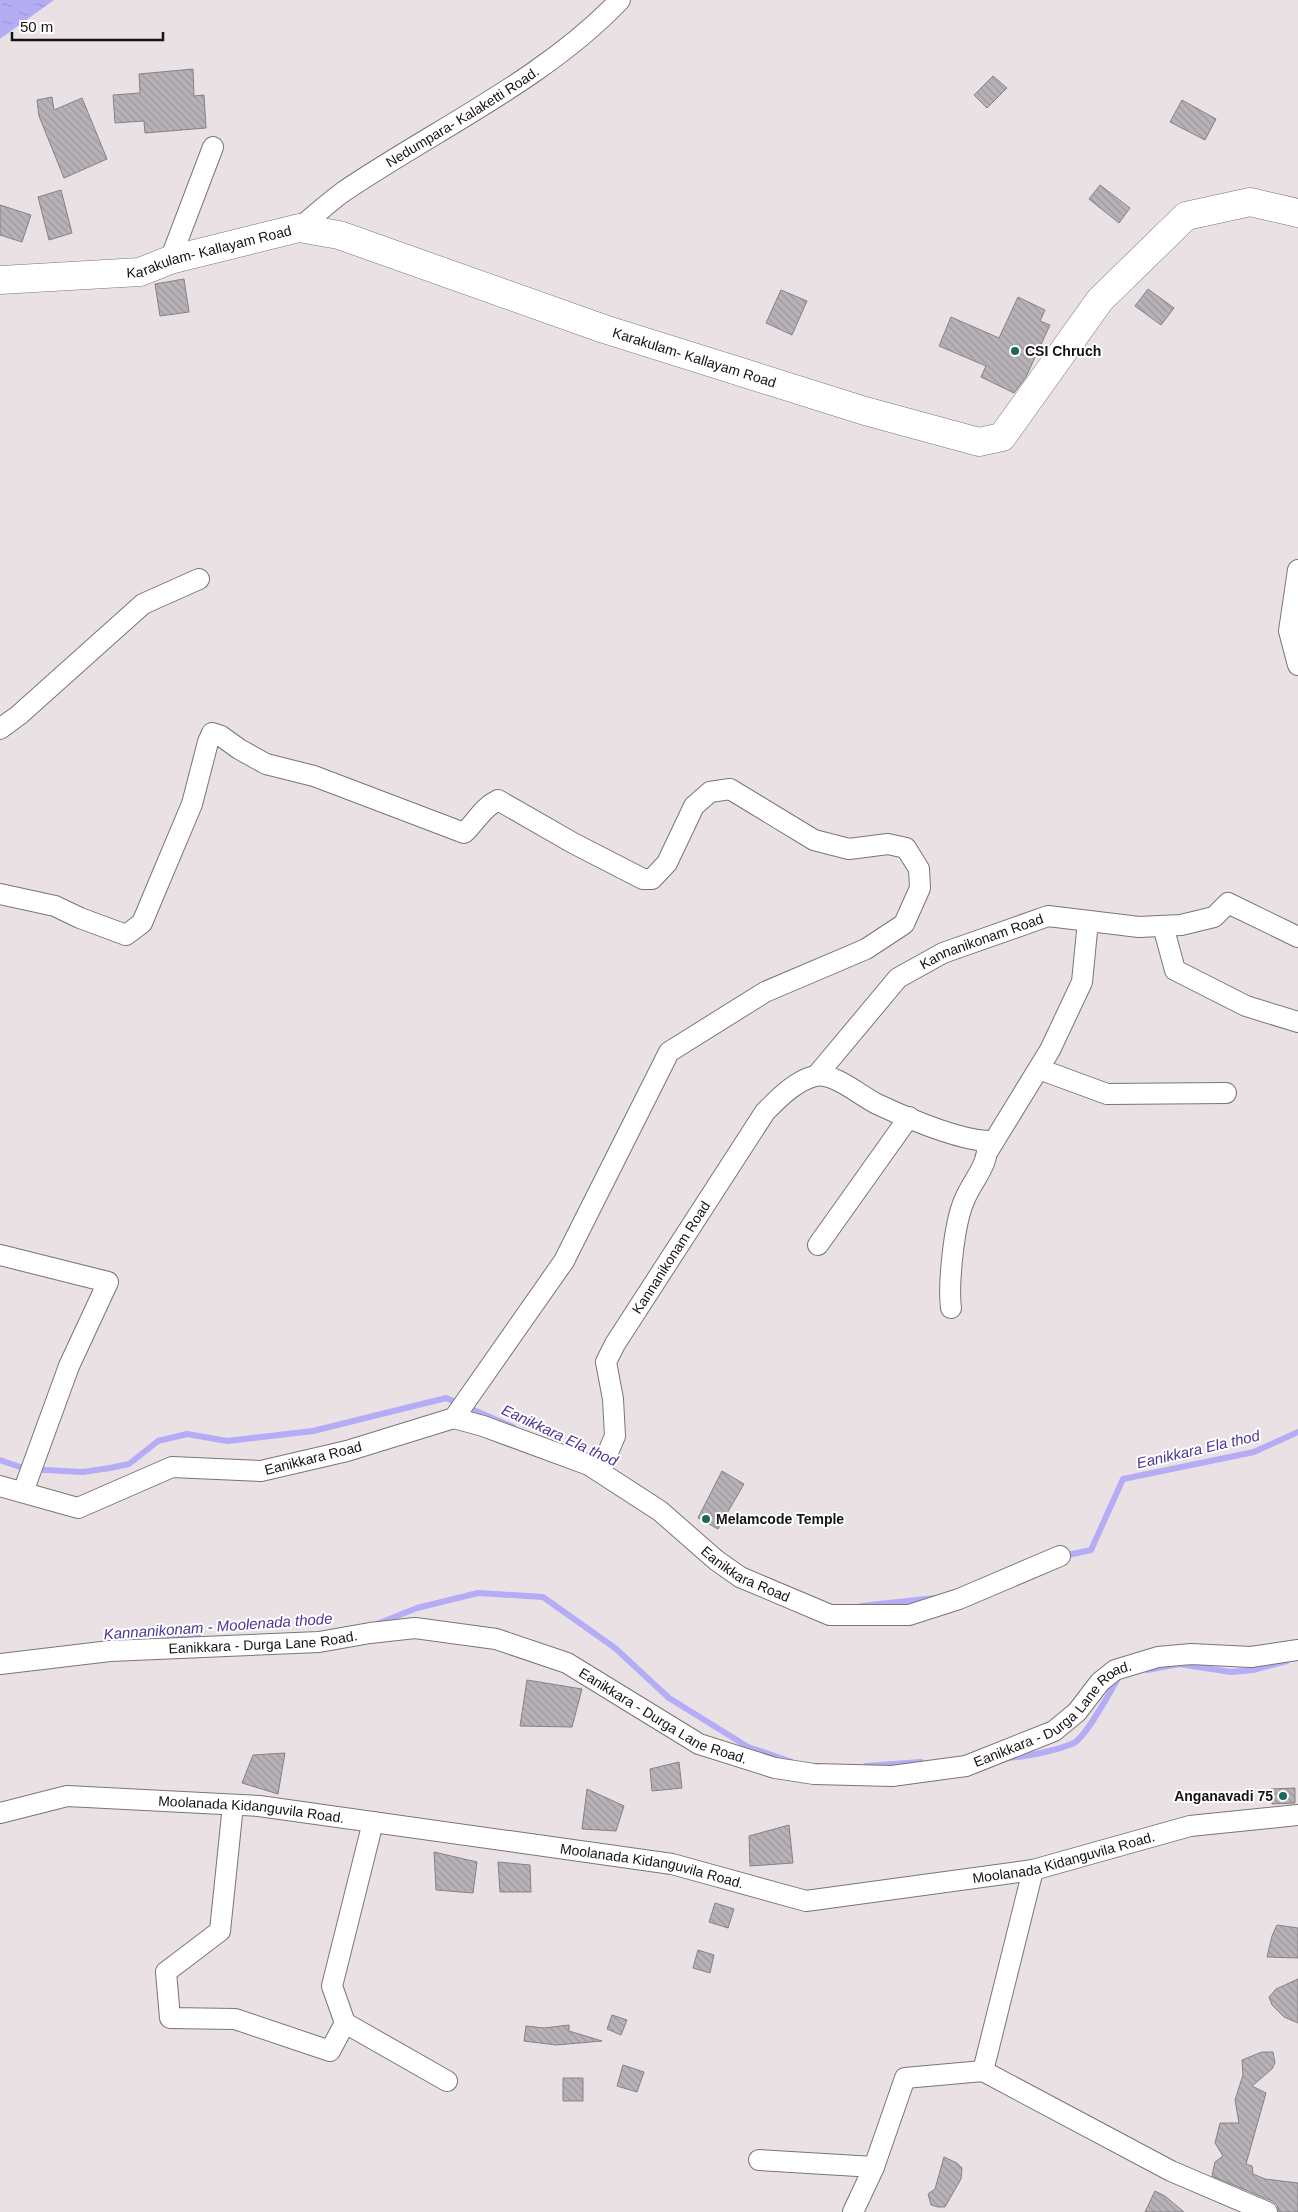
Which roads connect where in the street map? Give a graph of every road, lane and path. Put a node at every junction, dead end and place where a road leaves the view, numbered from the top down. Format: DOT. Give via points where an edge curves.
graph roads {
  1 [pos="620,0"];
  2 [pos="213,147"];
  3 [pos="1298,213"];
  4 [pos="299,228"];
  5 [pos="170,260"];
  6 [pos="0,280"];
  7 [pos="1298,570"];
  8 [pos="199,580"];
  9 [pos="1298,664"];
  10 [pos="0,729"];
  11 [pos="0,894"];
  12 [pos="1088,921"];
  13 [pos="1163,926"];
  14 [pos="1298,937"];
  15 [pos="1298,1022"];
  16 [pos="1039,1069"];
  17 [pos="817,1076"];
  18 [pos="1226,1093"];
  19 [pos="909,1117"];
  20 [pos="988,1151"];
  21 [pos="818,1245"];
  22 [pos="0,1255"];
  23 [pos="951,1308"];
  24 [pos="460,1409"];
  25 [pos="602,1467"];
  26 [pos="0,1486"];
  27 [pos="23,1492"];
  28 [pos="1060,1556"];
  29 [pos="1298,1650"];
  30 [pos="0,1664"];
  31 [pos="233,1804"];
  32 [pos="0,1813"];
  33 [pos="1298,1816"];
  34 [pos="373,1822"];
  35 [pos="1033,1870"];
  36 [pos="345,2023"];
  37 [pos="983,2071"];
  38 [pos="447,2081"];
  39 [pos="759,2160"];
  40 [pos="874,2167"];
  41 [pos="853,2212"];
  42 [pos="1267,2212"];
  1 -- 4 [label="street, Nedumpara- Kalaketti Road." via="599,22 547,62 342,193"];
  2 -- 5 [label="street"];
  3 -- 4 [label="street, Karakulam- Kallayam Road" via="1250,202 1186,216 1100,300 1002,437 979,442 865,411 604,329 339,236"];
  4 -- 5 [label="street, Karakulam- Kallayam Road"];
  5 -- 6 [label="street, Karakulam- Kallayam Road" via="140,272"];
  7 -- 9 [label="street" via="1289,631"];
  8 -- 10 [label="street" via="143,604"];
  11 -- 24 [label="street" via="54,906 126,935 142,923 192,804 212,733 266,764 314,776 464,833 488,805 498,800 643,879 652,879 667,863 694,806 710,792 730,789 814,840 849,849 888,844 906,848 919,869 920,888 904,924 866,950 765,992 669,1052 564,1261"];
  12 -- 13 [label="street, Kannanikonam Road" via="1139,927"];
  12 -- 16 [label="street" via="1082,982"];
  12 -- 17 [label="street, Kannanikonam Road" via="1048,916 978,940 911,970 898,978"];
  13 -- 14 [label="street, Kannanikonam Road" via="1214,917 1228,903"];
  13 -- 15 [label="street" via="1175,970 1246,1006"];
  16 -- 18 [label="street" via="1107,1094"];
  16 -- 20 [label="street"];
  17 -- 19 [label="street" via="849,1086 875,1103"];
  17 -- 25 [label="street, Kannanikonam Road" via="783,1094 765,1112 615,1344 606,1362 614,1399 615,1436"];
  19 -- 20 [label="street" via="972,1140 987,1141"];
  19 -- 21 [label="street"];
  20 -- 23 [label="street" via="985,1164 964,1201 954,1237"];
  22 -- 27 [label="street" via="108,1282 69,1366"];
  24 -- 25 [label="street, Eanikkara Road" via="483,1426"];
  24 -- 27 [label="street, Eanikkara Road" via="347,1451 261,1471 172,1467 78,1508"];
  25 -- 28 [label="street, Eanikkara Road" via="740,1577 830,1615 909,1615 959,1599"];
  26 -- 27 [label="street, Eanikkara Road"];
  29 -- 30 [label="street, Eanikkara - Durga Lane Road." via="1251,1656 1191,1654 1150,1660 1115,1670 1100,1682 1077,1712 1054,1731 966,1766 892,1776 814,1774 767,1766 698,1744 567,1663 496,1639 415,1628 319,1642 110,1651"];
  31 -- 32 [label="street, Moolanada Kidanguvila Road." via="66,1796"];
  31 -- 34 [label="street, Moolanada Kidanguvila Road."];
  31 -- 36 [label="street" via="220,1931 166,1972 170,2018 235,2019 330,2051"];
  33 -- 35 [label="street, Moolanada Kidanguvila Road." via="1190,1826"];
  34 -- 35 [label="street, Moolanada Kidanguvila Road." via="672,1864 806,1900"];
  34 -- 36 [label="street" via="332,1986"];
  35 -- 37 [label="street"];
  36 -- 38 [label="street"];
  37 -- 40 [label="street" via="905,2078"];
  37 -- 42 [label="street" via="1171,2171"];
  39 -- 40 [label="street"];
  40 -- 41 [label="street"];
}
